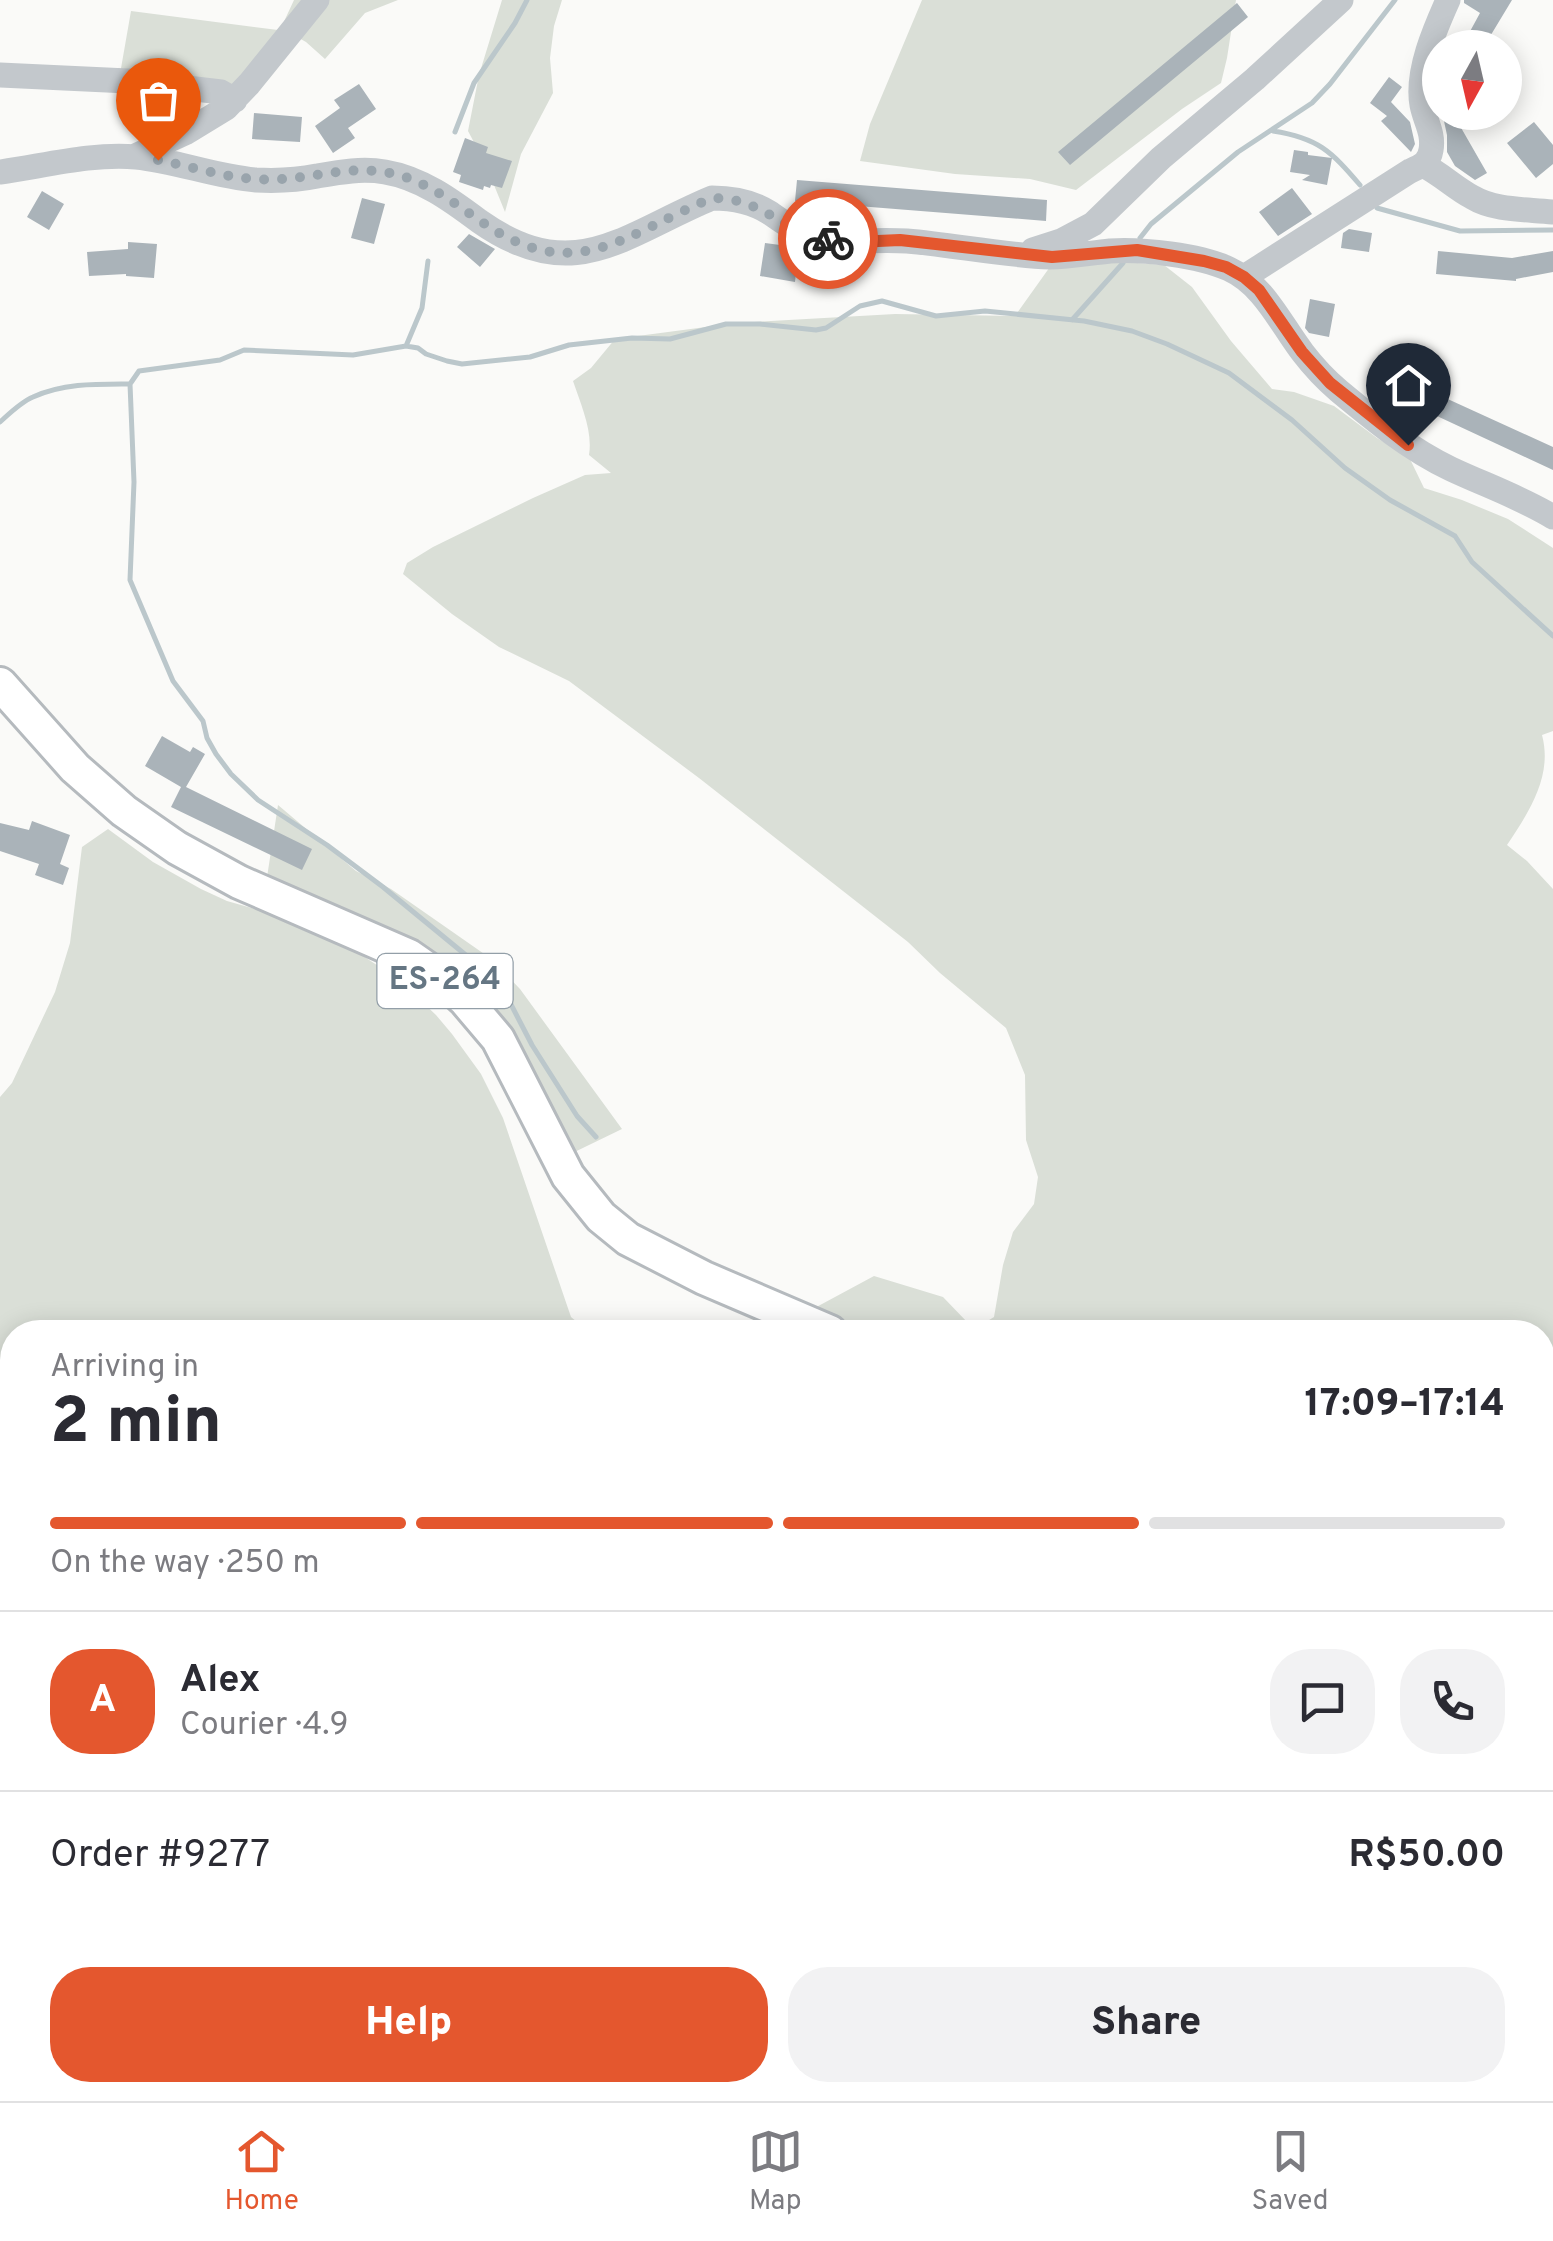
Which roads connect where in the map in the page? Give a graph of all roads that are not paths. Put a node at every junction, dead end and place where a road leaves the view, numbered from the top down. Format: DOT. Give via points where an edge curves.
graph roads {
  1 [pos="316,0"];
  2 [pos="1341,0"];
  3 [pos="1448,0"];
  4 [pos="0,74"];
  5 [pos="235,100"];
  6 [pos="134,157"];
  7 [pos="1423,165"];
  8 [pos="0,172"];
  9 [pos="1553,212"];
  10 [pos="1020,255"];
  11 [pos="1244,277"];
  12 [pos="1553,517"];
  13 [pos="1,691"];
  14 [pos="802,1320"];
  1 -- 5 [label="street"];
  2 -- 10 [label="street" via="1092,224"];
  3 -- 7 [label="street" via="1424,69 1421,103 1432,146"];
  4 -- 5 [label="street" via="128,81 221,92"];
  5 -- 6 [label="street"];
  6 -- 8 [label="street"];
  6 -- 10 [label="street" via="254,180 385,172 450,199 515,242 556,253 596,250 712,198 727,198 824,239 900,240"];
  7 -- 9 [label="street" via="1494,206"];
  7 -- 11 [label="street"];
  10 -- 11 [label="street" via="1137,250 1204,261"];
  11 -- 12 [label="street" via="1330,383 1389,432"];
  13 -- 14 [label="main road, ES-264" via="75,768 177,848 410,956 442,979 498,1039 575,1186 601,1216 628,1239"];
}
